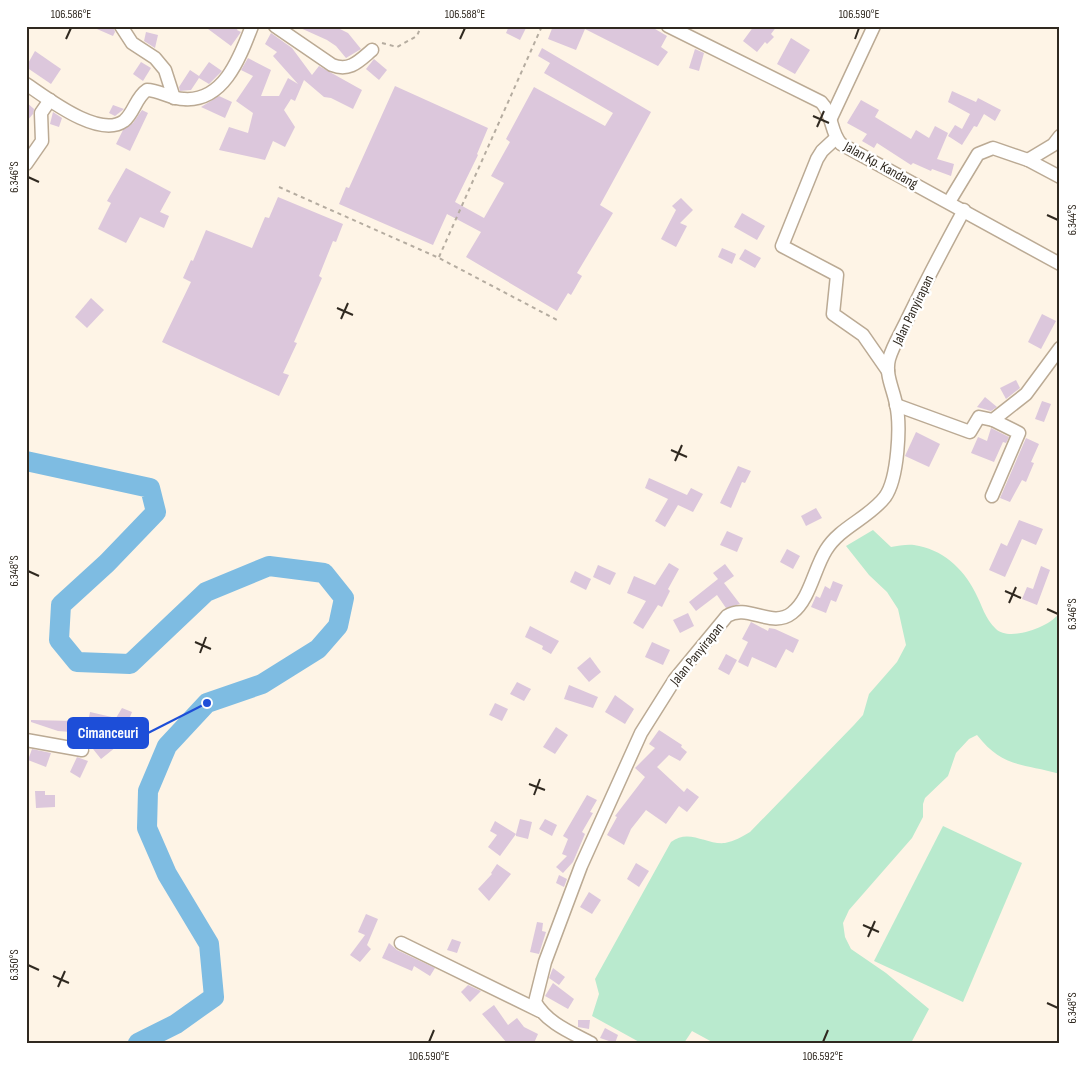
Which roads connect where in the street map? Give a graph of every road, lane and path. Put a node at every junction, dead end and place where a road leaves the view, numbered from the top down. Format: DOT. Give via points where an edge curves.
graph roads {
  1 [pos="121,26"];
  2 [pos="252,26"];
  3 [pos="275,26"];
  4 [pos="421,26"];
  5 [pos="542,26"];
  6 [pos="668,26"];
  7 [pos="874,26"];
  8 [pos="372,50"];
  9 [pos="26,84"];
  10 [pos="174,98"];
  11 [pos="50,100"];
  12 [pos="831,118"];
  13 [pos="1060,136"];
  14 [pos="836,138"];
  15 [pos="1028,160"];
  16 [pos="26,164"];
  17 [pos="1060,177"];
  18 [pos="280,187"];
  19 [pos="949,202"];
  20 [pos="964,210"];
  21 [pos="439,258"];
  22 [pos="1060,264"];
  23 [pos="557,320"];
  24 [pos="1060,348"];
  25 [pos="888,372"];
  26 [pos="896,405"];
  27 [pos="993,420"];
  28 [pos="992,496"];
  29 [pos="26,740"];
  30 [pos="82,750"];
  31 [pos="401,943"];
  32 [pos="540,1010"];
  33 [pos="591,1043"];
  1 -- 10 [label="street" via="132,43 155,58 165,70"];
  2 -- 10 [label="street" via="229,75 218,90 196,98"];
  3 -- 8 [label="street" via="341,68 350,68"];
  4 -- 8 [label="path" via="417,36 397,47 381,43"];
  5 -- 21 [label="path"];
  6 -- 12 [label="street, Jalan Kp. Kandang" via="821,102"];
  7 -- 12 [label="street"];
  9 -- 11 [label="street"];
  10 -- 11 [label="street" via="146,90 122,123 104,125 81,118"];
  11 -- 16 [label="street" via="41,113 42,141"];
  12 -- 14 [label="street, Jalan Kp. Kandang"];
  13 -- 15 [label="street" via="1053,145"];
  14 -- 19 [label="street, Jalan Kp. Kandang" via="841,144"];
  14 -- 25 [label="street" via="817,159 782,246 837,275 833,314 863,335"];
  15 -- 17 [label="street"];
  15 -- 19 [label="street" via="993,148 978,154"];
  18 -- 21 [label="path"];
  19 -- 20 [label="street, Jalan Kp. Kandang"];
  20 -- 22 [label="street, Jalan Kp. Kandang"];
  20 -- 25 [label="street, Jalan Panyirapan" via="903,328 889,358"];
  21 -- 23 [label="path"];
  24 -- 27 [label="street" via="1026,394"];
  25 -- 26 [label="street, Jalan Panyirapan"];
  26 -- 27 [label="street" via="968,432 979,417"];
  26 -- 32 [label="street, Jalan Panyirapan" via="893,475 886,495 869,514 826,549 802,602 787,617 773,618 743,611 728,616 675,679 651,715 581,866 545,962 535,1002"];
  27 -- 28 [label="street" via="1019,433"];
  29 -- 30 [label="street"];
  31 -- 32 [label="street"];
  32 -- 33 [label="street" via="552,1022"];
}
